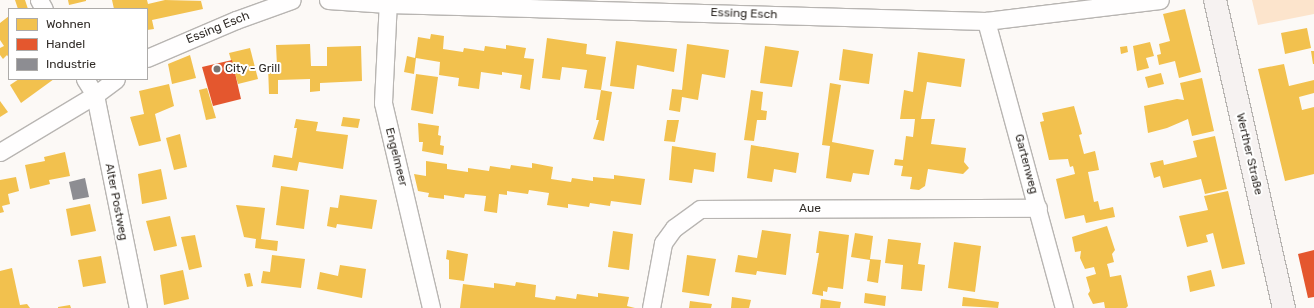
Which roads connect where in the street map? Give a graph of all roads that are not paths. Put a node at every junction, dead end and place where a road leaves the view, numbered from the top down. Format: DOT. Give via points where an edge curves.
graph roads {
  1 [pos="289,0"];
  2 [pos="292,0"];
  3 [pos="328,0"];
  4 [pos="1160,0"];
  5 [pos="1215,0"];
  6 [pos="388,2"];
  7 [pos="986,21"];
  8 [pos="148,58"];
  9 [pos="86,80"];
  10 [pos="115,80"];
  11 [pos="95,95"];
  12 [pos="0,152"];
  13 [pos="1038,208"];
  14 [pos="138,308"];
  15 [pos="431,308"];
  16 [pos="651,308"];
  17 [pos="1064,308"];
  18 [pos="1284,308"];
  1 -- 2 [label="street, Essing Esch"];
  1 -- 8 [label="street, Essing Esch"];
  3 -- 6 [label="street, Essing Esch"];
  4 -- 7 [label="street, Essing Esch"];
  5 -- 18 [label="main road, Werther Straße"];
  6 -- 7 [label="street, Essing Esch"];
  6 -- 15 [label="street, Engelmeer" via="383,103"];
  7 -- 13 [label="street, Gartenweg"];
  9 -- 11 [label="street"];
  10 -- 11 [label="street"];
  11 -- 12 [label="street"];
  11 -- 14 [label="street, Alter Postweg"];
  13 -- 16 [label="street, Aue" via="700,209 674,228 663,243"];
  13 -- 17 [label="street, Gartenweg"];
}
